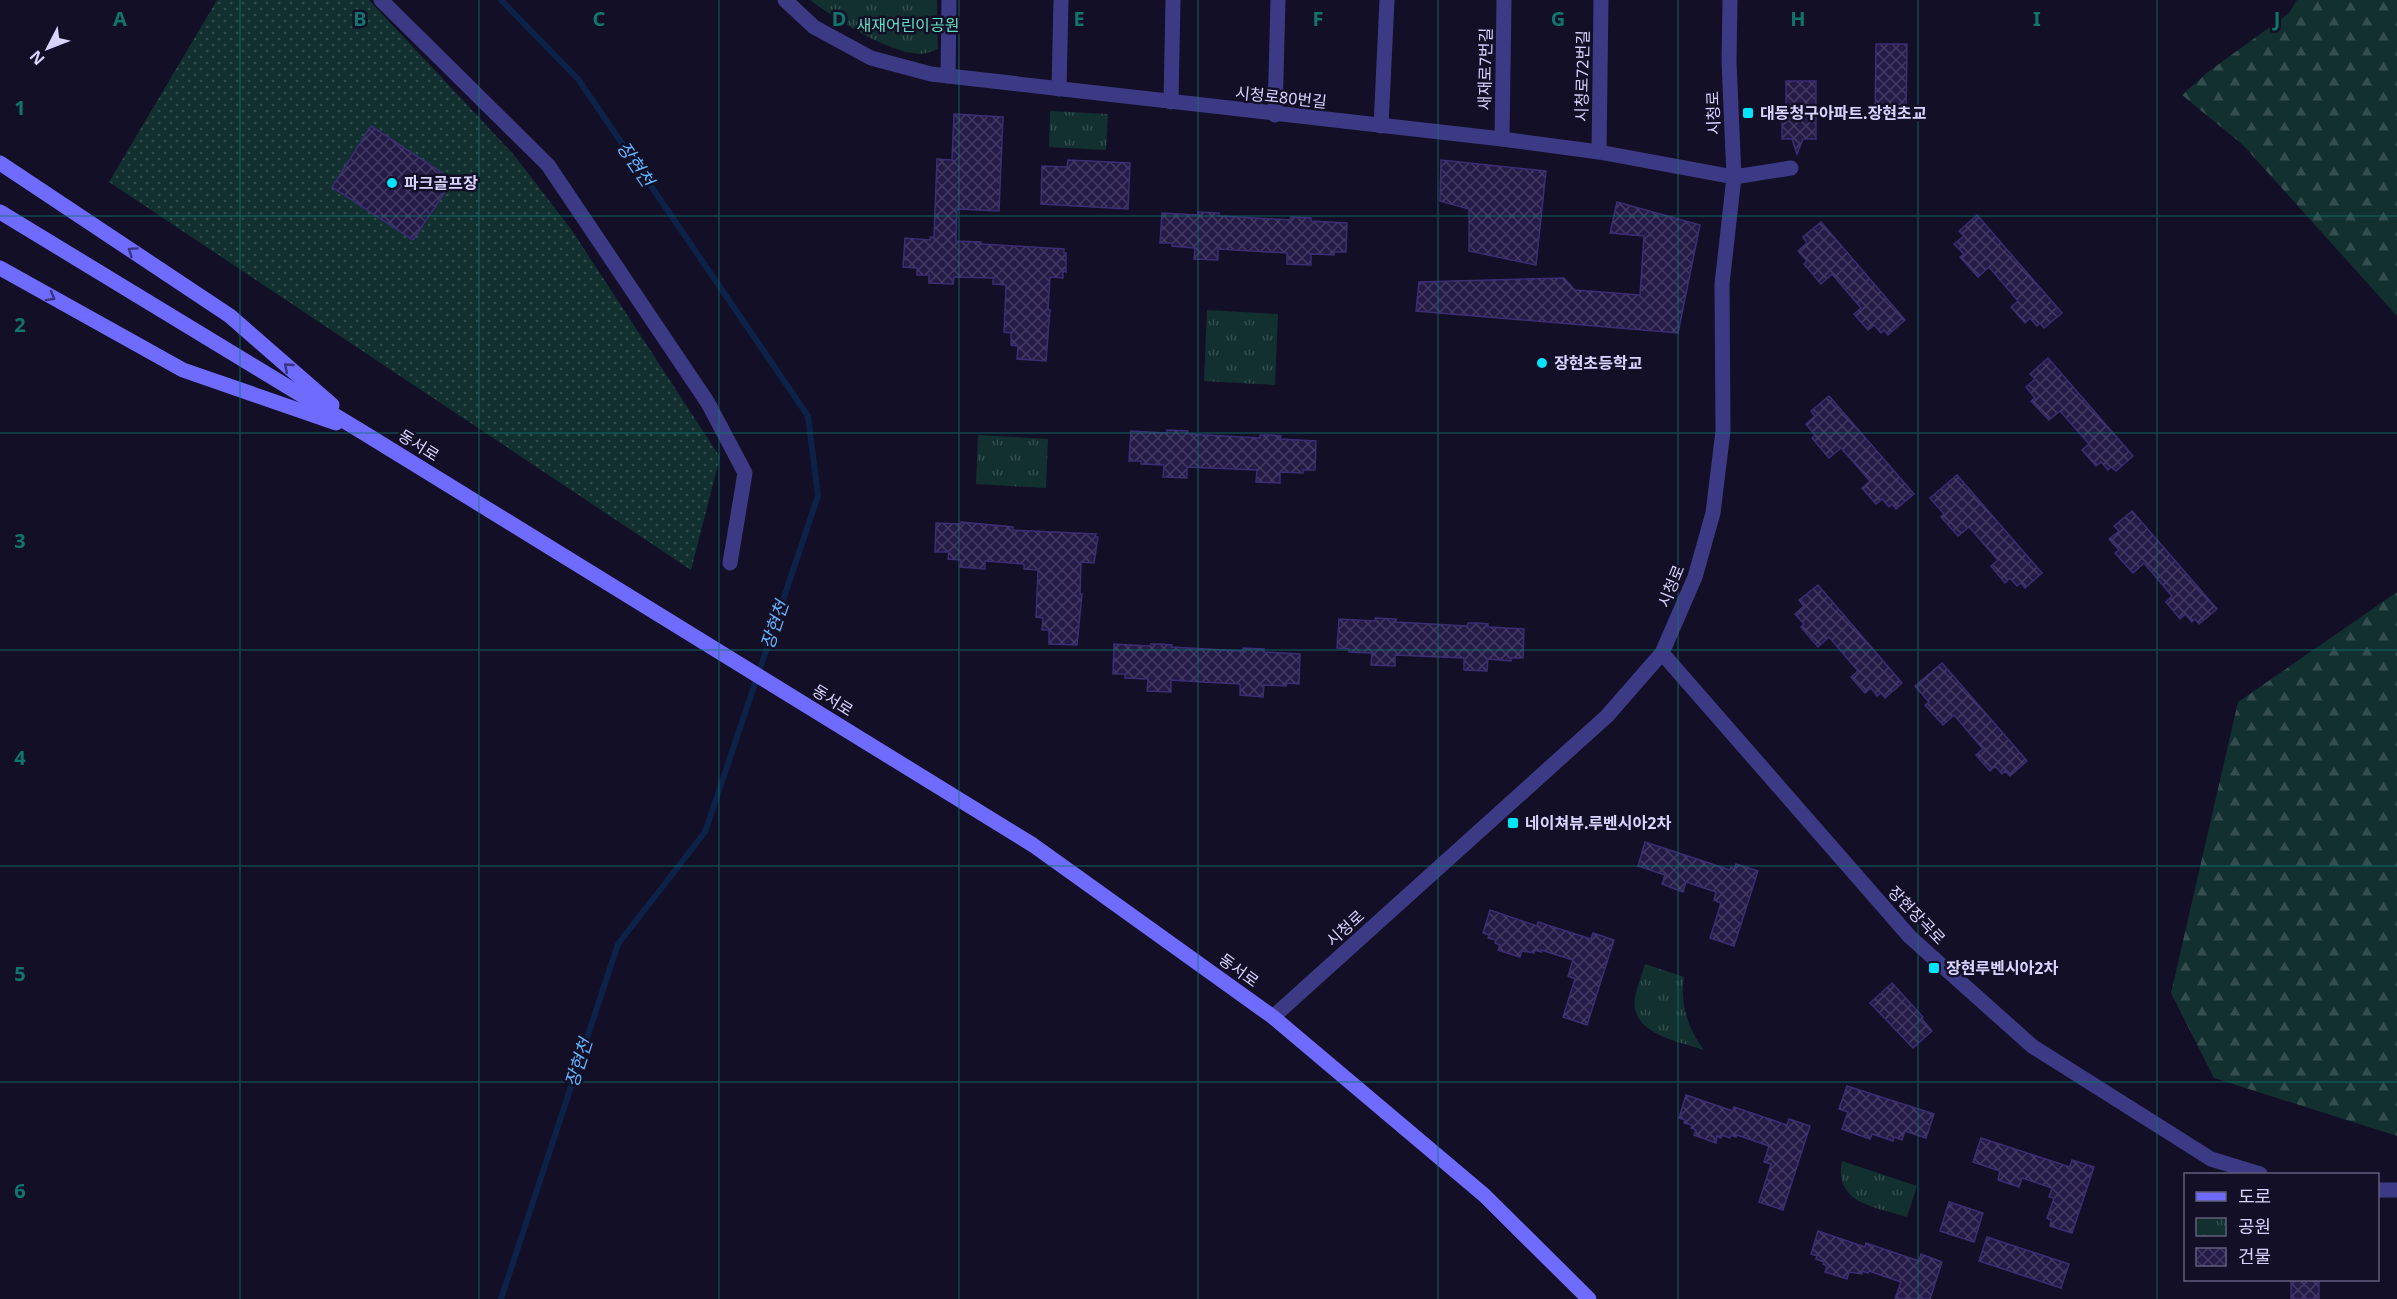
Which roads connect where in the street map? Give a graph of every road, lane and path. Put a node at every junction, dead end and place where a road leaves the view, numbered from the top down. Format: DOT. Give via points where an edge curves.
graph roads {
  1 [pos="381,0"];
  2 [pos="785,0"];
  3 [pos="949,0"];
  4 [pos="1061,0"];
  5 [pos="1173,0"];
  6 [pos="1278,0"];
  7 [pos="1387,0"];
  8 [pos="1504,0"];
  9 [pos="1601,0"];
  10 [pos="1730,0"];
  11 [pos="948,76"];
  12 [pos="1059,89"];
  13 [pos="1171,102"];
  14 [pos="1275,115"];
  15 [pos="1381,126"];
  16 [pos="1502,139"];
  17 [pos="1599,152"];
  18 [pos="0,163"];
  19 [pos="1791,168"];
  20 [pos="1734,177"];
  21 [pos="0,213"];
  22 [pos="0,268"];
  23 [pos="364,433"];
  24 [pos="730,563"];
  25 [pos="1662,653"];
  26 [pos="1273,1017"];
  27 [pos="2257,1173"];
  28 [pos="2379,1190"];
  29 [pos="2397,1190"];
  30 [pos="1589,1299"];
  1 -- 24 [label="street" via="548,165 708,404 745,473"];
  2 -- 11 [label="street, 시청로80번길" via="814,27 871,58"];
  3 -- 11 [label="street"];
  4 -- 12 [label="street"];
  5 -- 13 [label="street"];
  6 -- 14 [label="street"];
  7 -- 15 [label="street"];
  8 -- 16 [label="street, 새재로7번길"];
  9 -- 17 [label="street, 시청로72번길"];
  10 -- 20 [label="street, 시청로"];
  11 -- 12 [label="street, 시청로80번길"];
  12 -- 13 [label="street, 시청로80번길"];
  13 -- 14 [label="street, 시청로80번길"];
  14 -- 15 [label="street, 시청로80번길"];
  15 -- 16 [label="street, 시청로80번길"];
  16 -- 17 [label="street, 시청로80번길"];
  17 -- 20 [label="street, 시청로80번길"];
  23 -- 18 [label="main road, one-way" via="230,316"];
  19 -- 20 [label="street, 시청로80번길"];
  20 -- 25 [label="street, 시청로" via="1722,284 1723,431 1713,513 1695,578"];
  21 -- 23 [label="main road, 동서로"];
  22 -- 23 [label="main road, one-way" via="183,370"];
  23 -- 26 [label="main road, 동서로" via="1033,845"];
  25 -- 26 [label="street, 시청로" via="1607,716"];
  25 -- 27 [label="street, 장현장곡로" via="1910,937 2032,1046 2211,1159"];
  26 -- 30 [label="main road, 동서로" via="1484,1194"];
  28 -- 29 [label="street"];
}
